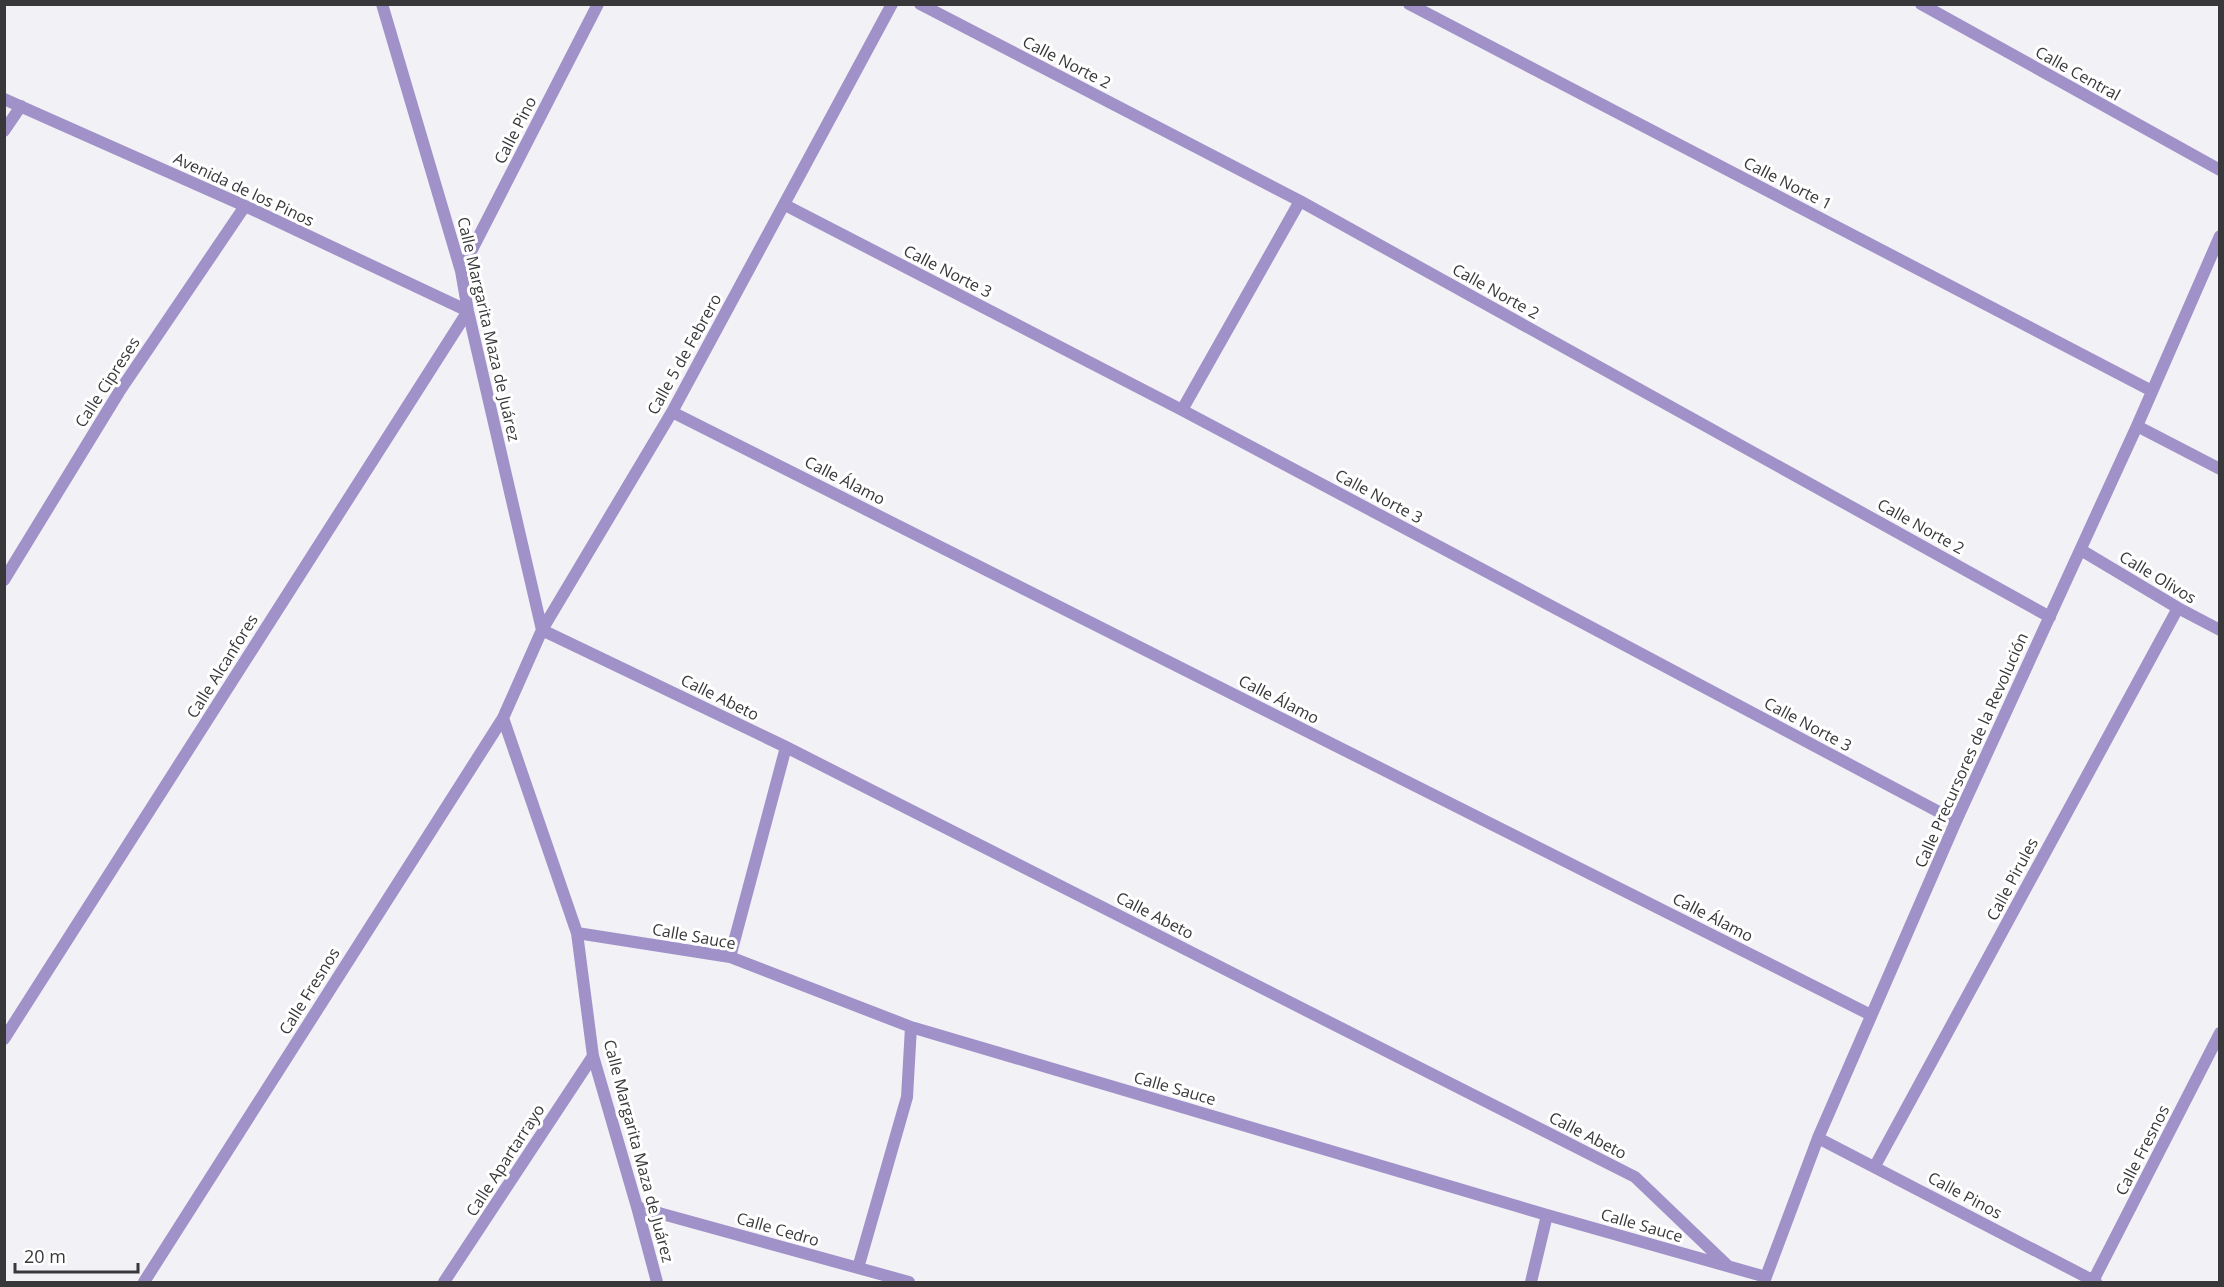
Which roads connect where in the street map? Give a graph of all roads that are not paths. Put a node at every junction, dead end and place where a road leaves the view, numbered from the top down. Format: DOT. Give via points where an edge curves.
graph roads {
  1 [pos="382,4"];
  2 [pos="598,4"];
  3 [pos="892,4"];
  4 [pos="920,4"];
  5 [pos="1409,4"];
  6 [pos="1921,4"];
  7 [pos="4,99"];
  8 [pos="21,106"];
  9 [pos="4,131"];
  10 [pos="2220,170"];
  11 [pos="1300,201"];
  12 [pos="784,205"];
  13 [pos="244,206"];
  14 [pos="2220,236"];
  15 [pos="461,271"];
  16 [pos="468,311"];
  17 [pos="2152,391"];
  18 [pos="1182,410"];
  19 [pos="672,412"];
  20 [pos="2137,426"];
  21 [pos="2220,469"];
  22 [pos="2081,550"];
  23 [pos="4,580"];
  24 [pos="2178,608"];
  25 [pos="2050,617"];
  26 [pos="542,630"];
  27 [pos="2220,630"];
  28 [pos="503,718"];
  29 [pos="786,747"];
  30 [pos="1956,821"];
  31 [pos="577,933"];
  32 [pos="730,957"];
  33 [pos="1871,1015"];
  34 [pos="911,1027"];
  35 [pos="2220,1033"];
  36 [pos="4,1039"];
  37 [pos="593,1056"];
  38 [pos="1818,1138"];
  39 [pos="1875,1166"];
  40 [pos="637,1207"];
  41 [pos="1547,1215"];
  42 [pos="1728,1266"];
  43 [pos="858,1268"];
  44 [pos="1765,1280"];
  45 [pos="144,1282"];
  46 [pos="444,1282"];
  47 [pos="657,1282"];
  48 [pos="909,1282"];
  49 [pos="1531,1282"];
  50 [pos="2095,1282"];
  1 -- 15 [label="street, Calle Margarita Maza de Juárez"];
  2 -- 15 [label="street, Calle Pino"];
  3 -- 12 [label="street, Calle 5 de Febrero"];
  4 -- 11 [label="street, Calle Norte 2"];
  5 -- 17 [label="street, Calle Norte 1"];
  6 -- 10 [label="street, Calle Central"];
  7 -- 8 [label="street, Avenida de los Pinos"];
  8 -- 9 [label="street"];
  8 -- 13 [label="street, Avenida de los Pinos"];
  11 -- 18 [label="street"];
  11 -- 25 [label="street, Calle Norte 2"];
  12 -- 18 [label="street, Calle Norte 3"];
  12 -- 19 [label="street, Calle 5 de Febrero"];
  13 -- 16 [label="street, Avenida de los Pinos"];
  13 -- 23 [label="street, Calle Cipreses" via="119,392"];
  14 -- 17 [label="street, Calle Precursores de la Revolución"];
  15 -- 16 [label="street, Calle Margarita Maza de Juárez"];
  16 -- 26 [label="street, Calle Margarita Maza de Juárez"];
  16 -- 36 [label="street, Calle Alcanfores"];
  17 -- 20 [label="street, Calle Precursores de la Revolución"];
  18 -- 30 [label="street, Calle Norte 3"];
  19 -- 26 [label="street, Calle 5 de Febrero"];
  19 -- 33 [label="street, Calle Álamo"];
  20 -- 21 [label="street"];
  20 -- 22 [label="street, Calle Precursores de la Revolución"];
  22 -- 24 [label="street, Calle Olivos"];
  22 -- 25 [label="street, Calle Precursores de la Revolución"];
  24 -- 27 [label="street, Calle Olivos"];
  24 -- 39 [label="street, Calle Pirules"];
  25 -- 30 [label="street, Calle Precursores de la Revolución"];
  26 -- 28 [label="street, Calle 5 de Febrero"];
  26 -- 29 [label="street, Calle Abeto"];
  28 -- 31 [label="street, Calle Margarita Maza de Juárez"];
  28 -- 45 [label="street, Calle Fresnos"];
  29 -- 32 [label="street"];
  29 -- 42 [label="street, Calle Abeto" via="1635,1177"];
  30 -- 33 [label="street, Calle Precursores de la Revolución"];
  31 -- 32 [label="street, Calle Sauce"];
  31 -- 37 [label="street, Calle Margarita Maza de Juárez"];
  32 -- 34 [label="street, Calle Sauce"];
  33 -- 38 [label="street, Calle Precursores de la Revolución"];
  34 -- 41 [label="street, Calle Sauce"];
  34 -- 43 [label="street" via="908,1097"];
  35 -- 50 [label="street, Calle Fresnos"];
  37 -- 40 [label="street, Calle Margarita Maza de Juárez"];
  37 -- 46 [label="street, Calle Apartarrayo"];
  38 -- 39 [label="street, Calle Pinos"];
  38 -- 44 [label="street, Calle Precursores de la Revolución"];
  39 -- 50 [label="street, Calle Pinos"];
  40 -- 43 [label="street, Calle Cedro"];
  40 -- 47 [label="street, Calle Margarita Maza de Juárez"];
  41 -- 42 [label="street, Calle Sauce"];
  41 -- 49 [label="street"];
  42 -- 44 [label="street, Calle Sauce"];
  43 -- 48 [label="street, Calle Cedro"];
}
